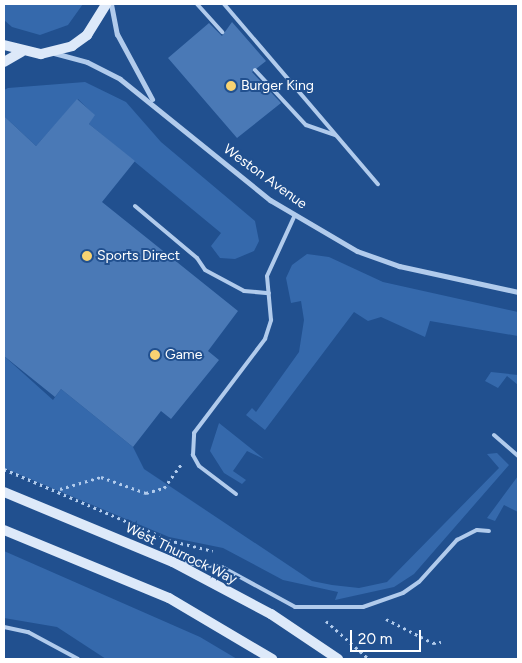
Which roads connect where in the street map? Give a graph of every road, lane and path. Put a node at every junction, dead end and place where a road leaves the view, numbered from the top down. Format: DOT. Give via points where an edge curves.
graph roads {
  1 [pos="106,4"];
  2 [pos="111,4"];
  3 [pos="197,4"];
  4 [pos="224,4"];
  5 [pos="222,32"];
  6 [pos="4,45"];
  7 [pos="21,52"];
  8 [pos="54,53"];
  9 [pos="4,62"];
  10 [pos="255,70"];
  11 [pos="153,102"];
  12 [pos="336,135"];
  13 [pos="378,184"];
  14 [pos="135,206"];
  15 [pos="294,217"];
  16 [pos="518,292"];
  17 [pos="269,293"];
  18 [pos="494,435"];
  19 [pos="193,449"];
  20 [pos="518,456"];
  21 [pos="4,468"];
  22 [pos="59,489"];
  23 [pos="4,492"];
  24 [pos="236,494"];
  25 [pos="4,530"];
  26 [pos="489,531"];
  27 [pos="220,552"];
  28 [pos="173,562"];
  29 [pos="386,619"];
  30 [pos="325,623"];
  31 [pos="4,627"];
  32 [pos="441,642"];
  33 [pos="78,659"];
  34 [pos="272,659"];
  35 [pos="338,659"];
  36 [pos="369,659"];
  1 -- 8 [label="main road" via="87,35"];
  2 -- 11 [label="street, Weston Avenue" via="117,34"];
  3 -- 5 [label="lane"];
  4 -- 12 [label="lane"];
  6 -- 7 [label="main road"];
  7 -- 8 [label="main road"];
  7 -- 9 [label="main road"];
  8 -- 11 [label="street, Weston Avenue" via="87,62"];
  10 -- 12 [label="lane" via="306,125"];
  11 -- 15 [label="street, Weston Avenue" via="228,169"];
  12 -- 13 [label="lane"];
  14 -- 17 [label="lane" via="197,258 206,270 244,291"];
  15 -- 16 [label="street, Weston Avenue" via="357,250 399,266"];
  15 -- 17 [label="lane" via="269,270"];
  17 -- 19 [label="lane" via="271,320 265,338 198,425"];
  18 -- 20 [label="lane"];
  19 -- 22 [label="path" via="164,488 146,493 101,477"];
  19 -- 24 [label="lane" via="199,466"];
  21 -- 22 [label="path"];
  22 -- 27 [label="path" via="168,540"];
  23 -- 28 [label="main road, West Thurrock Way"];
  25 -- 34 [label="main road" via="169,598"];
  26 -- 28 [label="lane" via="477,530 457,540 419,582 403,593 363,607 295,607 222,567"];
  28 -- 35 [label="main road, West Thurrock Way" via="271,614"];
  29 -- 32 [label="path" via="433,643"];
  30 -- 36 [label="path"];
  31 -- 33 [label="lane" via="28,632"];
}
